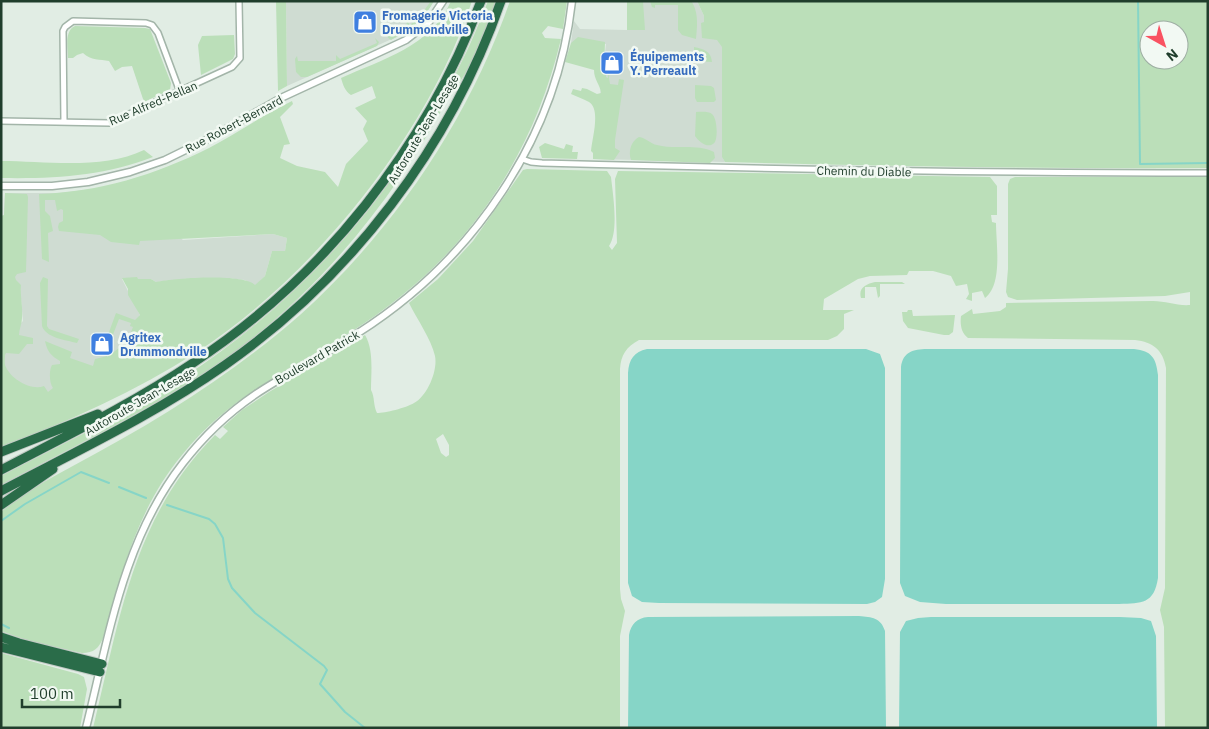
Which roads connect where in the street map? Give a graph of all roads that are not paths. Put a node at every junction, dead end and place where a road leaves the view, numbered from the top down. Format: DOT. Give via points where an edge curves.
graph roads {
  1 [pos="239,1"];
  2 [pos="442,1"];
  3 [pos="481,1"];
  4 [pos="501,1"];
  5 [pos="572,1"];
  6 [pos="180,92"];
  7 [pos="1,121"];
  8 [pos="64,122"];
  9 [pos="522,159"];
  10 [pos="1208,172"];
  11 [pos="1,186"];
  12 [pos="138,398"];
  13 [pos="84,447"];
  14 [pos="1,452"];
  15 [pos="1,470"];
  16 [pos="1,491"];
  17 [pos="1,505"];
  18 [pos="1,637"];
  19 [pos="1,647"];
  20 [pos="101,668"];
  21 [pos="86,728"];
  1 -- 6 [label="street, Rue Alfred-Pellan" via="238,61"];
  2 -- 11 [label="street, Rue Robert-Bernard" via="429,22 406,40 283,97 212,138 165,160 88,182"];
  3 -- 12 [label="highway, Autoroute Jean-Lesage" via="460,52 425,117 386,178 351,223 303,275 258,316 191,365"];
  4 -- 13 [label="highway, Autoroute Jean-Lesage" via="471,74 427,152 378,222 336,269 278,324 224,366 155,409"];
  5 -- 9 [label="street, Boulevard Patrick" via="554,83"];
  6 -- 8 [label="street, Rue Alfred-Pellan" via="110,123"];
  6 -- 8 [label="street" via="160,37 152,25 73,21 66,26 63,36"];
  7 -- 8 [label="street, Rue Alfred-Pellan"];
  9 -- 10 [label="street, Chemin du Diable" via="542,163 788,169"];
  9 -- 20 [label="street, Boulevard Patrick" via="470,236 418,290 361,331 249,399 215,427 190,454 161,494 137,542 121,587"];
  12 -- 14 [label="highway"];
  12 -- 15 [label="highway, Autoroute Jean-Lesage"];
  13 -- 16 [label="highway, Autoroute Jean-Lesage"];
  13 -- 17 [label="highway"];
  18 -- 20 [label="highway"];
  19 -- 20 [label="highway"];
  20 -- 21 [label="street, Boulevard Patrick"];
}
